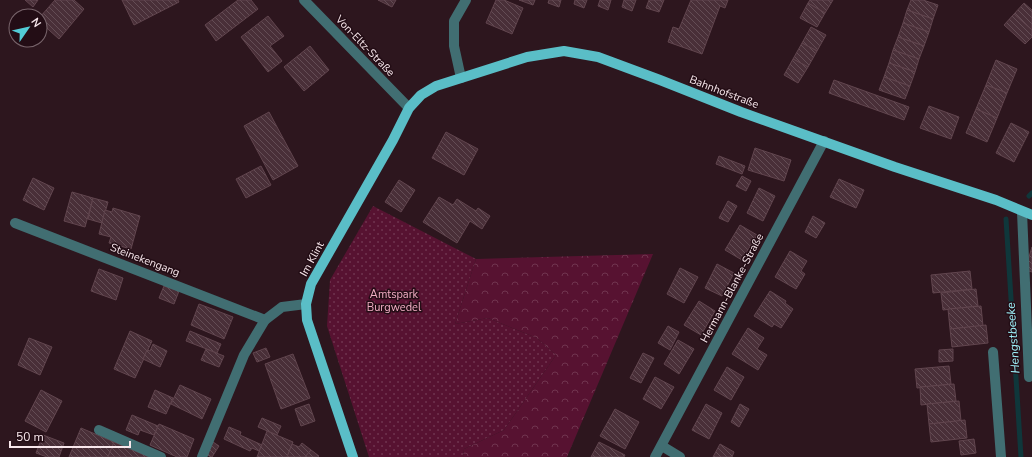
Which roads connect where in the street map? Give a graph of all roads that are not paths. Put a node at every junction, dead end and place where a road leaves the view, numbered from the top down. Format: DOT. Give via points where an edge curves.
graph roads {
  1 [pos="304,0"];
  2 [pos="466,0"];
  3 [pos="461,78"];
  4 [pos="410,108"];
  5 [pos="824,141"];
  6 [pos="1022,212"];
  7 [pos="1032,215"];
  8 [pos="15,222"];
  9 [pos="306,304"];
  10 [pos="265,320"];
  11 [pos="993,352"];
  12 [pos="1029,377"];
  13 [pos="99,430"];
  14 [pos="662,446"];
  15 [pos="161,457"];
  16 [pos="202,457"];
  17 [pos="353,457"];
  18 [pos="655,457"];
  19 [pos="680,457"];
  20 [pos="1001,457"];
  1 -- 4 [label="street, Von-Eltz-Straße"];
  2 -- 3 [label="street" via="454,21 454,46"];
  3 -- 4 [label="main road, Bahnhofstraße" via="436,86 421,95"];
  3 -- 5 [label="main road, Bahnhofstraße" via="527,57 564,51 598,57"];
  4 -- 9 [label="main road, Im Klint" via="311,284"];
  5 -- 6 [label="main road, Bahnhofstraße" via="996,200"];
  5 -- 14 [label="street, Hermann-Blanke-Straße"];
  6 -- 7 [label="main road, Bahnhofstraße"];
  6 -- 12 [label="street"];
  8 -- 10 [label="street, Steinekengang"];
  9 -- 10 [label="street" via="282,307"];
  9 -- 17 [label="main road, Im Klint" via="307,320"];
  10 -- 16 [label="street" via="244,355"];
  11 -- 20 [label="street"];
  13 -- 15 [label="street"];
  14 -- 18 [label="street, Hermann-Blanke-Straße"];
  14 -- 19 [label="street"];
}
